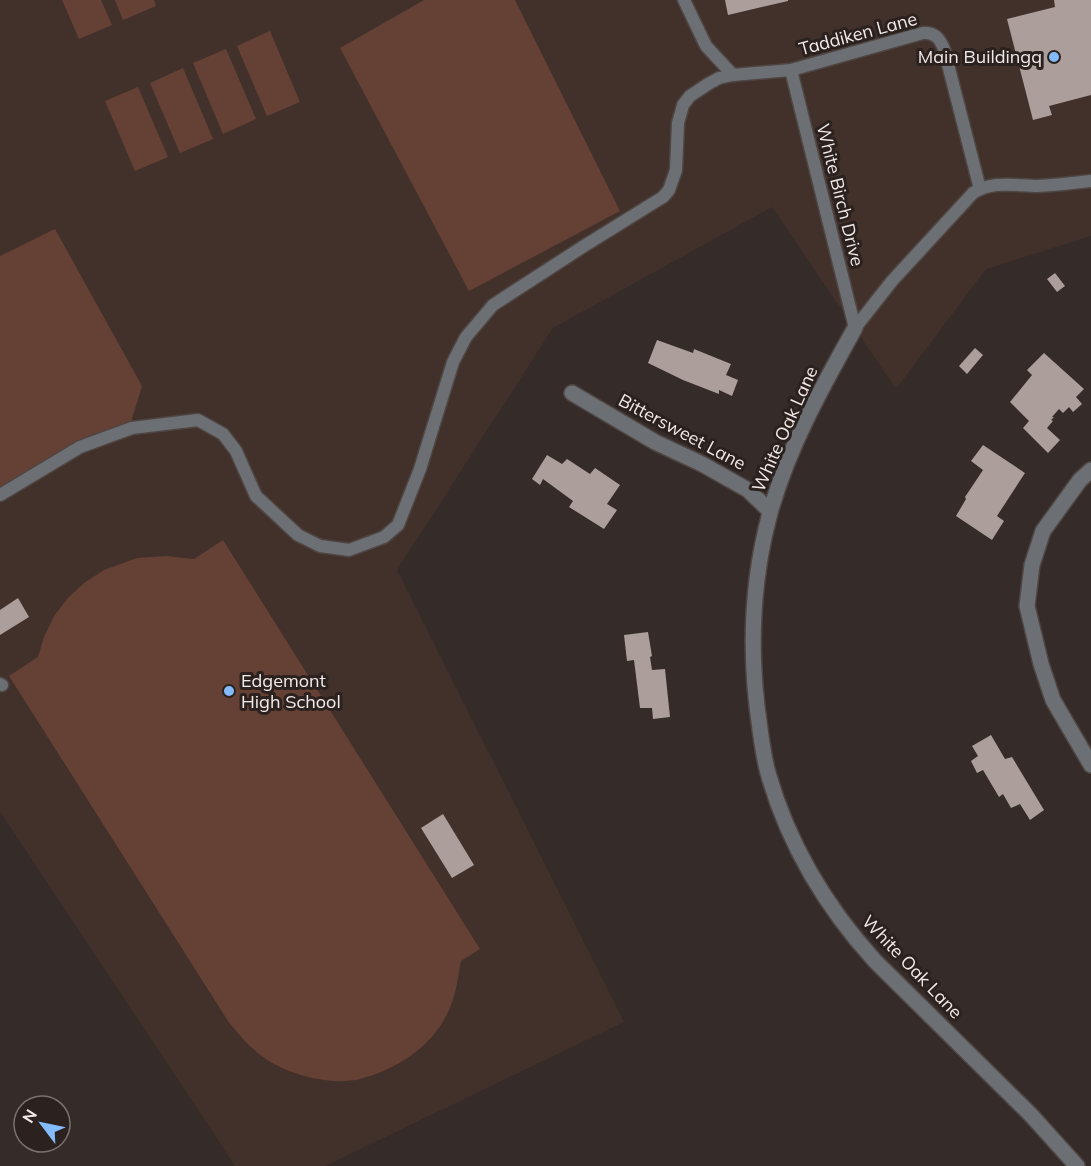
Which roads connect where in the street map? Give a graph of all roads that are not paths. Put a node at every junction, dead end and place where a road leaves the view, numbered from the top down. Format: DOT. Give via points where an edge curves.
graph roads {
  1 [pos="684,0"];
  2 [pos="791,70"];
  3 [pos="732,75"];
  4 [pos="1091,181"];
  5 [pos="980,189"];
  6 [pos="855,328"];
  7 [pos="572,393"];
  8 [pos="1091,470"];
  9 [pos="0,495"];
  10 [pos="770,511"];
  11 [pos="1091,765"];
  12 [pos="1077,1166"];
  1 -- 3 [label="lane" via="706,46"];
  2 -- 3 [label="lane, Taddiken Lane"];
  2 -- 5 [label="lane, Taddiken Lane" via="923,33 934,35 944,49"];
  2 -- 6 [label="lane, White Birch Drive"];
  3 -- 9 [label="lane, Taddiken Lane" via="708,84 683,105 678,123 676,171 663,197 493,305 466,337 453,362 398,525 384,537 348,550 320,546 298,535 256,496 236,451 223,434 198,420 132,428 80,447"];
  4 -- 5 [label="lane"];
  5 -- 6 [label="lane, White Oak Lane" via="892,281"];
  6 -- 10 [label="street, White Oak Lane" via="814,403"];
  7 -- 10 [label="street, Bittersweet Lane" via="748,490"];
  8 -- 11 [label="street" via="1043,531 1032,565 1027,606 1053,700"];
  10 -- 12 [label="street, White Oak Lane" via="756,590 753,667 767,771 791,836 822,893 858,943"];
}
